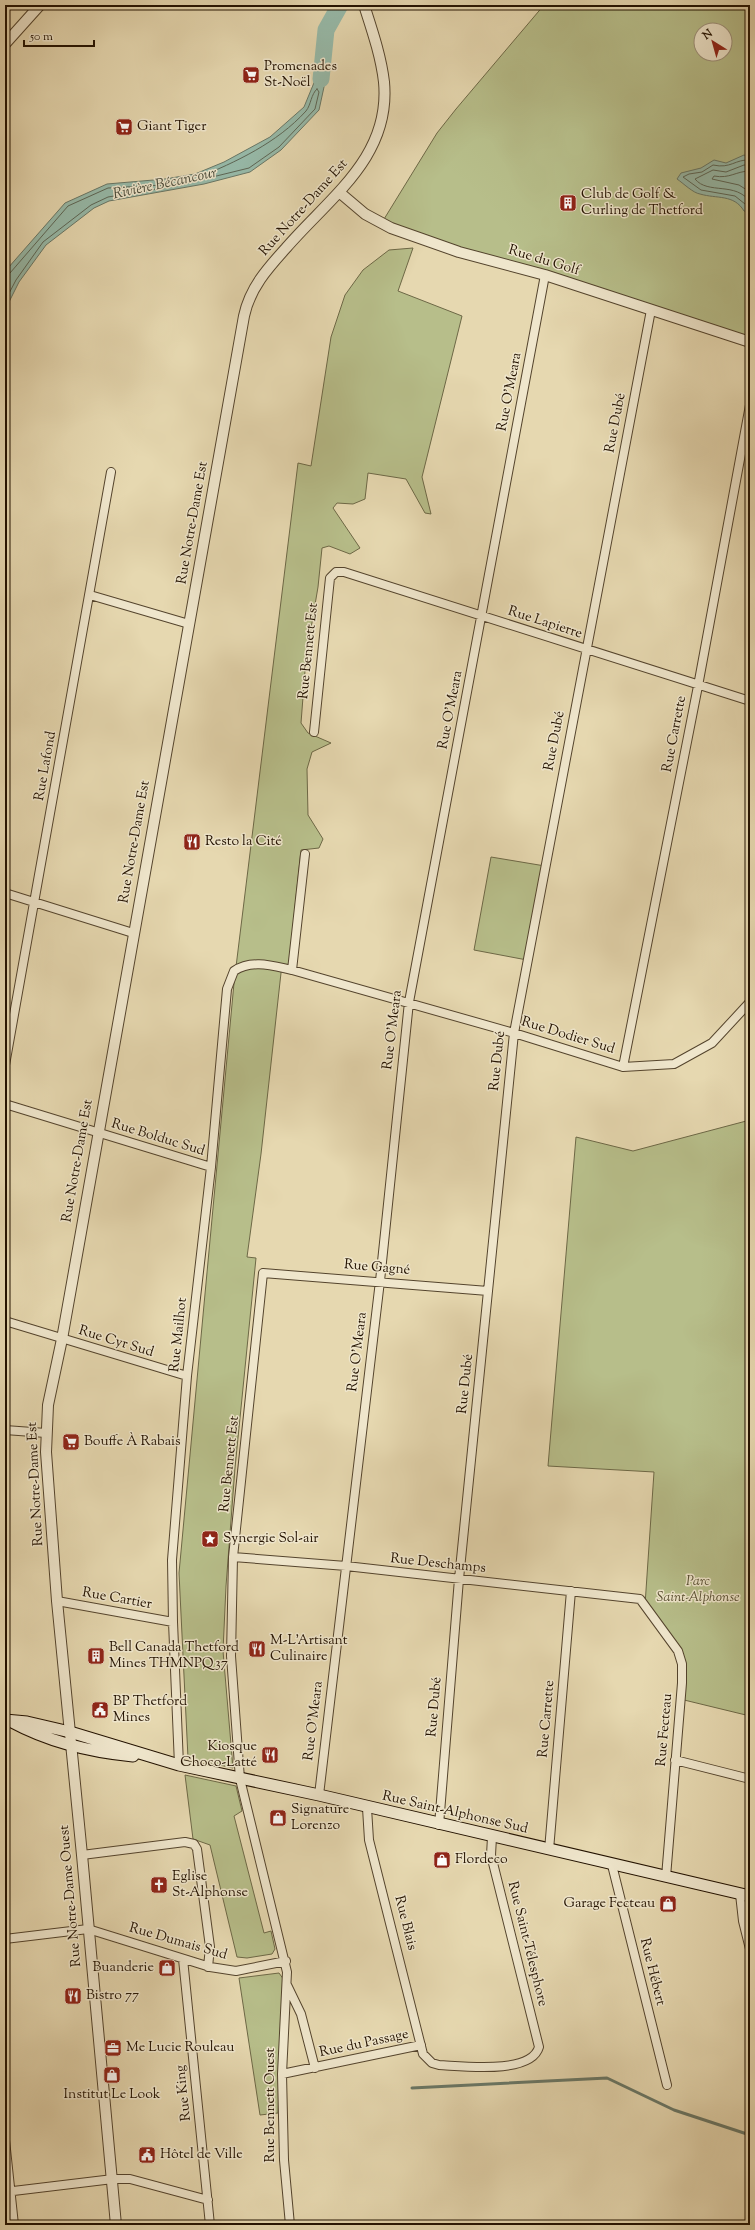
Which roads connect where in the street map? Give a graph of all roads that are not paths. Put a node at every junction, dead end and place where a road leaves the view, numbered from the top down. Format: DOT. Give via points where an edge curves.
graph roads {
  1 [pos="40,5"];
  2 [pos="364,5"];
  3 [pos="5,44"];
  4 [pos="339,192"];
  5 [pos="545,275"];
  6 [pos="651,310"];
  7 [pos="750,342"];
  8 [pos="750,405"];
  9 [pos="111,472"];
  10 [pos="333,574"];
  11 [pos="90,595"];
  12 [pos="482,616"];
  13 [pos="189,624"];
  14 [pos="586,650"];
  15 [pos="698,686"];
  16 [pos="750,701"];
  17 [pos="314,732"];
  18 [pos="305,854"];
  19 [pos="5,893"];
  20 [pos="34,902"];
  21 [pos="133,934"];
  22 [pos="292,970"];
  23 [pos="408,1002"];
  24 [pos="750,1002"];
  25 [pos="514,1033"];
  26 [pos="5,1065"];
  27 [pos="623,1067"];
  28 [pos="5,1104"];
  29 [pos="97,1133"];
  30 [pos="211,1167"];
  31 [pos="263,1273"];
  32 [pos="380,1282"];
  33 [pos="488,1291"];
  34 [pos="5,1321"];
  35 [pos="62,1339"];
  36 [pos="187,1376"];
  37 [pos="5,1430"];
  38 [pos="46,1433"];
  39 [pos="233,1557"];
  40 [pos="346,1566"];
  41 [pos="458,1579"];
  42 [pos="571,1590"];
  43 [pos="640,1599"];
  44 [pos="57,1601"];
  45 [pos="173,1622"];
  46 [pos="7,1720"];
  47 [pos="70,1732"];
  48 [pos="71,1745"];
  49 [pos="154,1758"];
  50 [pos="675,1760"];
  51 [pos="179,1765"];
  52 [pos="240,1779"];
  53 [pos="750,1779"];
  54 [pos="319,1795"];
  55 [pos="367,1808"];
  56 [pos="439,1824"];
  57 [pos="492,1837"];
  58 [pos="549,1850"];
  59 [pos="82,1855"];
  60 [pos="612,1865"];
  61 [pos="666,1877"];
  62 [pos="745,1895"];
  63 [pos="88,1929"];
  64 [pos="5,1939"];
  65 [pos="750,1949"];
  66 [pos="183,1959"];
  67 [pos="286,1961"];
  68 [pos="208,1967"];
  69 [pos="287,1984"];
  70 [pos="421,2045"];
  71 [pos="536,2057"];
  72 [pos="315,2068"];
  73 [pos="282,2074"];
  74 [pos="667,2085"];
  75 [pos="5,2140"];
  76 [pos="113,2179"];
  77 [pos="8,2192"];
  78 [pos="208,2200"];
  79 [pos="14,2225"];
  80 [pos="116,2225"];
  81 [pos="210,2225"];
  82 [pos="290,2225"];
  1 -- 3 [label="street"];
  2 -- 4 [label="street, Rue Notre-Dame Est" via="380,61 384,105 380,126 368,154"];
  4 -- 5 [label="street, Rue du Golf" via="381,224 459,252"];
  4 -- 13 [label="street, Rue Notre-Dame Est" via="268,268 255,285 248,300"];
  5 -- 6 [label="street, Rue du Golf"];
  5 -- 12 [label="street, Rue O'Meara"];
  6 -- 7 [label="street, Rue du Golf"];
  6 -- 14 [label="street, Rue Dubé"];
  8 -- 15 [label="street, Rue Carrette"];
  9 -- 11 [label="street, Rue Lafond"];
  10 -- 12 [label="street, Rue Lapierre" via="344,572"];
  10 -- 17 [label="street, Rue Bennett Est" via="330,578"];
  11 -- 13 [label="street"];
  11 -- 20 [label="street, Rue Lafond"];
  12 -- 14 [label="street, Rue Lapierre"];
  12 -- 23 [label="street, Rue O'Meara"];
  13 -- 21 [label="street, Rue Notre-Dame Est"];
  14 -- 15 [label="street, Rue Lapierre"];
  14 -- 25 [label="street, Rue Dubé"];
  15 -- 16 [label="street, Rue Lapierre"];
  15 -- 27 [label="street, Rue Carrette"];
  18 -- 22 [label="street"];
  19 -- 20 [label="street"];
  20 -- 21 [label="street"];
  20 -- 26 [label="street, Rue Lafond"];
  21 -- 29 [label="street, Rue Notre-Dame Est"];
  22 -- 23 [label="street, Rue Dodier Sud"];
  22 -- 30 [label="street, Rue Mailhot" via="247,964 234,971 230,977"];
  23 -- 25 [label="street, Rue Dodier Sud"];
  23 -- 32 [label="street, Rue O'Meara"];
  24 -- 27 [label="street, Rue Dodier Sud" via="712,1043 674,1064"];
  25 -- 27 [label="street, Rue Dodier Sud"];
  25 -- 33 [label="street, Rue Dubé"];
  28 -- 29 [label="street, Rue Bolduc Sud"];
  29 -- 30 [label="street, Rue Bolduc Sud"];
  29 -- 35 [label="street, Rue Notre-Dame Est"];
  30 -- 36 [label="street, Rue Mailhot"];
  31 -- 32 [label="street, Rue Gagné"];
  31 -- 39 [label="street, Rue Bennett Est"];
  32 -- 33 [label="street, Rue Gagné"];
  32 -- 40 [label="street, Rue O'Meara"];
  33 -- 41 [label="street, Rue Dubé"];
  34 -- 35 [label="street, Rue Cyr Sud"];
  35 -- 36 [label="street, Rue Cyr Sud"];
  35 -- 38 [label="street, Rue Notre-Dame Est" via="48,1405"];
  36 -- 45 [label="street, Rue Mailhot" via="172,1560"];
  37 -- 38 [label="street"];
  38 -- 44 [label="street, Rue Notre-Dame Est"];
  39 -- 40 [label="street, Rue Deschamps"];
  39 -- 52 [label="street, Rue Bennett Est" via="231,1656"];
  40 -- 41 [label="street, Rue Deschamps"];
  40 -- 54 [label="street, Rue O'Meara"];
  41 -- 42 [label="street, Rue Deschamps"];
  41 -- 56 [label="street, Rue Dubé"];
  42 -- 43 [label="street, Rue Deschamps"];
  42 -- 58 [label="street, Rue Carrette"];
  43 -- 50 [label="street, Rue Fecteau" via="678,1651 682,1664"];
  44 -- 45 [label="street, Rue Cartier"];
  44 -- 47 [label="street, Rue Notre-Dame Est"];
  45 -- 51 [label="street, Rue Mailhot"];
  46 -- 47 [label="main road, Rue Saint-Alphonse Sud"];
  46 -- 48 [label="main road, Rue Saint-Alphonse Sud" via="30,1732"];
  47 -- 48 [label="street, Rue Notre-Dame Ouest"];
  47 -- 49 [label="main road, Rue Saint-Alphonse Sud"];
  48 -- 49 [label="main road, Rue Saint-Alphonse Sud" via="110,1754"];
  48 -- 59 [label="street, Rue Notre-Dame Ouest"];
  49 -- 51 [label="main road, Rue Saint-Alphonse Sud"];
  50 -- 53 [label="street"];
  50 -- 61 [label="street, Rue Fecteau"];
  51 -- 52 [label="main road, Rue Saint-Alphonse Sud"];
  52 -- 54 [label="main road, Rue Saint-Alphonse Sud"];
  52 -- 67 [label="street, Rue Bennett Ouest"];
  54 -- 55 [label="main road, Rue Saint-Alphonse Sud"];
  55 -- 56 [label="main road, Rue Saint-Alphonse Sud"];
  55 -- 70 [label="street, Rue Blais" via="369,1840"];
  56 -- 57 [label="main road, Rue Saint-Alphonse Sud"];
  57 -- 58 [label="main road, Rue Saint-Alphonse Sud"];
  57 -- 71 [label="street, Rue Saint-Télesphore" via="491,1855 539,2047"];
  58 -- 60 [label="main road, Rue Saint-Alphonse Sud"];
  59 -- 63 [label="street, Rue Notre-Dame Ouest"];
  59 -- 68 [label="street" via="185,1842 194,1844 197,1849 209,1940"];
  60 -- 61 [label="main road, Rue Saint-Alphonse Sud"];
  60 -- 74 [label="street, Rue Hébert"];
  61 -- 62 [label="main road, Rue Saint-Alphonse Sud"];
  62 -- 65 [label="street" via="741,1909"];
  63 -- 64 [label="street"];
  63 -- 66 [label="street, Rue Dumais Sud"];
  63 -- 76 [label="street, Rue Notre-Dame Ouest"];
  66 -- 68 [label="street, Rue Dumais Sud"];
  66 -- 78 [label="street, Rue King"];
  67 -- 68 [label="street, Rue Dumais Sud" via="236,1971"];
  67 -- 69 [label="street, Rue Bennett Ouest"];
  69 -- 72 [label="street, Rue Bennett Ouest" via="301,2014"];
  69 -- 73 [label="street, Rue Bennett Ouest"];
  70 -- 71 [label="street, Rue du Passage" via="427,2059 439,2065 500,2067"];
  70 -- 72 [label="street, Rue du Passage"];
  72 -- 73 [label="street, Rue du Passage"];
  73 -- 82 [label="street, Rue Bennett Ouest" via="284,2160"];
  75 -- 77 [label="street"];
  76 -- 77 [label="street"];
  76 -- 78 [label="street" via="130,2179"];
  76 -- 80 [label="street, Rue Notre-Dame Ouest"];
  77 -- 79 [label="street"];
  78 -- 81 [label="street, Rue King"];
}
